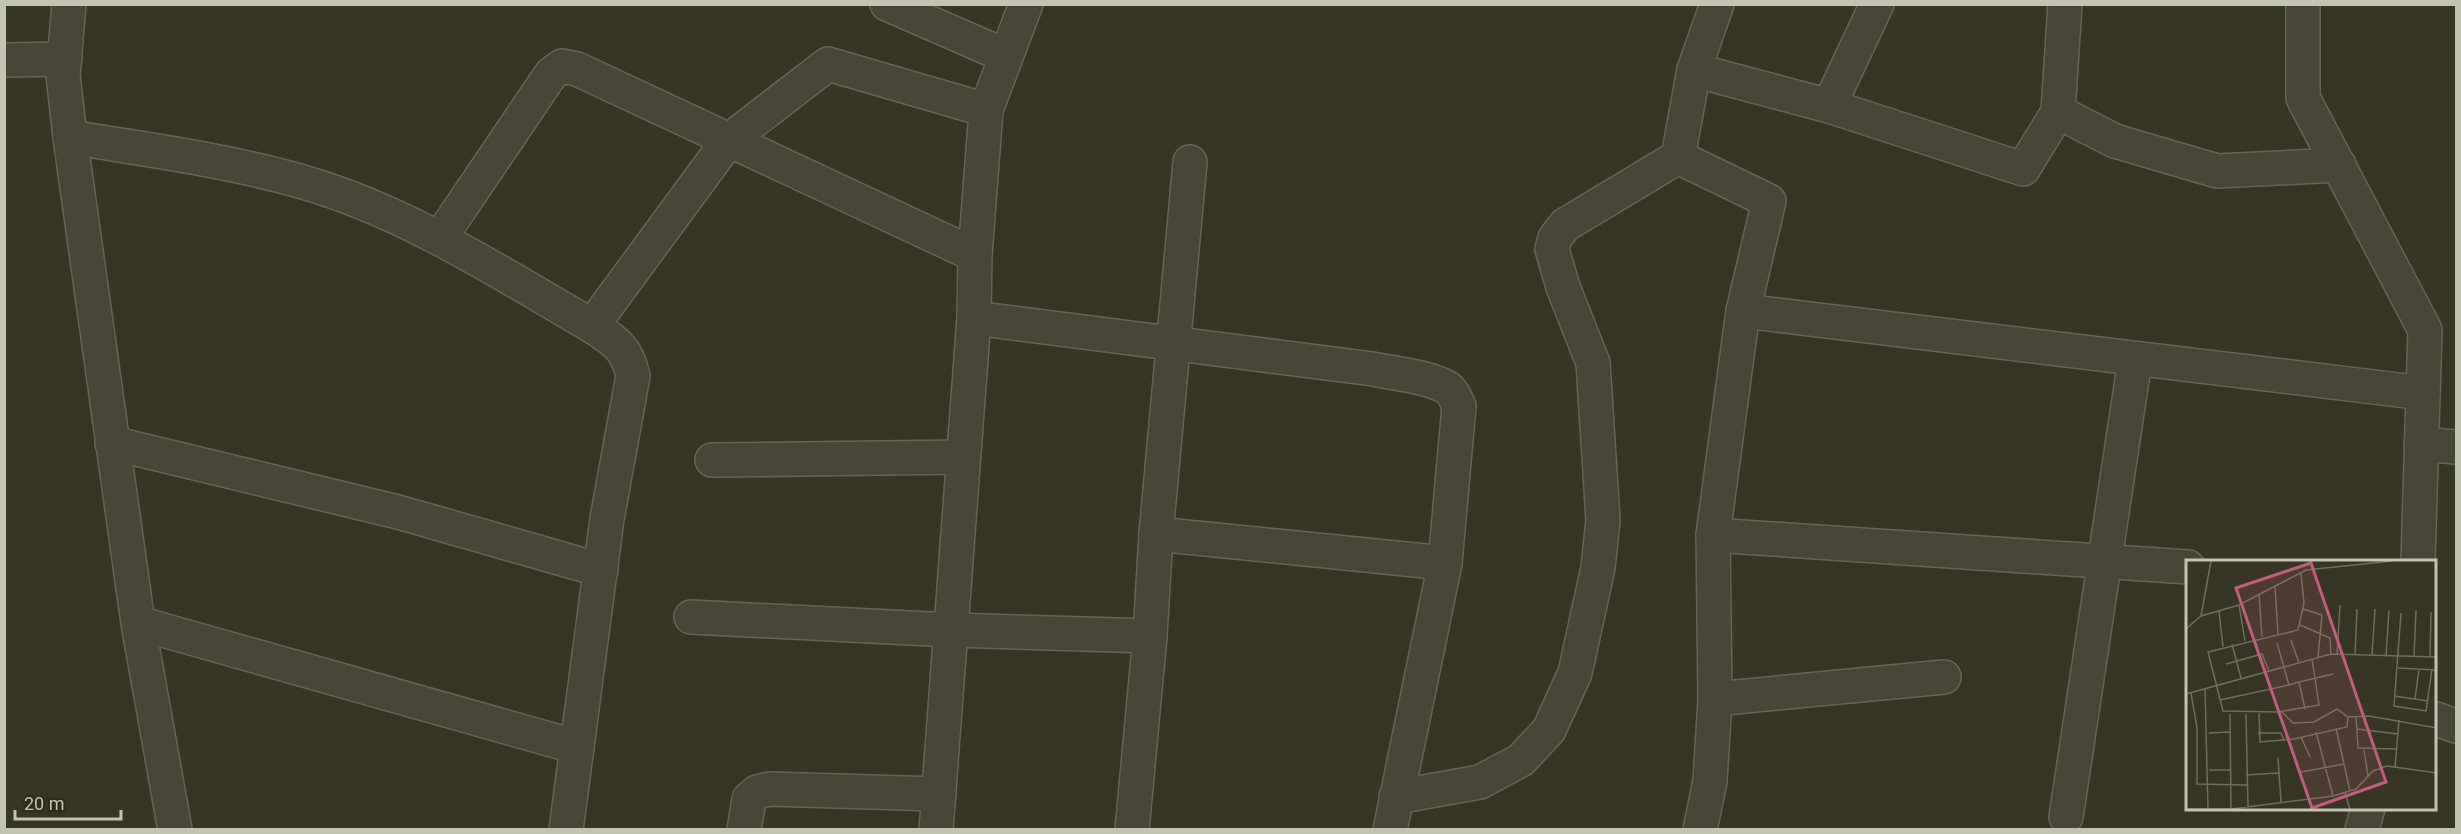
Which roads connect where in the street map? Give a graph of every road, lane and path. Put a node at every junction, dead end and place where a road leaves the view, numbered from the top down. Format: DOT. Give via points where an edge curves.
graph roads {
  1 [pos="69,4"];
  2 [pos="887,4"];
  3 [pos="1026,4"];
  4 [pos="1716,4"];
  5 [pos="1877,4"];
  6 [pos="2065,4"];
  7 [pos="2303,4"];
  8 [pos="1006,56"];
  9 [pos="64,59"];
  10 [pos="4,60"];
  11 [pos="1694,70"];
  12 [pos="1829,106"];
  13 [pos="986,110"];
  14 [pos="2058,112"];
  15 [pos="70,137"];
  16 [pos="728,141"];
  17 [pos="1678,157"];
  18 [pos="1190,162"];
  19 [pos="2338,165"];
  20 [pos="440,238"];
  21 [pos="975,255"];
  22 [pos="1743,311"];
  23 [pos="974,318"];
  24 [pos="592,326"];
  25 [pos="1173,342"];
  26 [pos="2135,360"];
  27 [pos="2423,393"];
  28 [pos="112,443"];
  29 [pos="2421,444"];
  30 [pos="2457,447"];
  31 [pos="963,457"];
  32 [pos="712,460"];
  33 [pos="1156,534"];
  34 [pos="1713,535"];
  35 [pos="2418,560"];
  36 [pos="2104,562"];
  37 [pos="1445,563"];
  38 [pos="2186,567"];
  39 [pos="601,570"];
  40 [pos="691,617"];
  41 [pos="138,623"];
  42 [pos="951,630"];
  43 [pos="1150,636"];
  44 [pos="1944,677"];
  45 [pos="1715,699"];
  46 [pos="2437,719"];
  47 [pos="2457,726"];
  48 [pos="577,747"];
  49 [pos="939,794"];
  50 [pos="1396,797"];
  51 [pos="2367,810"];
  52 [pos="2066,817"];
  53 [pos="175,830"];
  54 [pos="567,830"];
  55 [pos="744,830"];
  56 [pos="936,830"];
  57 [pos="1132,830"];
  58 [pos="1390,830"];
  59 [pos="1700,830"];
  60 [pos="2362,830"];
  1 -- 9 [label="street"];
  2 -- 8 [label="street"];
  3 -- 8 [label="street"];
  4 -- 11 [label="street"];
  5 -- 12 [label="street"];
  6 -- 14 [label="street"];
  7 -- 19 [label="street" via="2303,98"];
  8 -- 13 [label="street"];
  9 -- 10 [label="street"];
  9 -- 15 [label="street"];
  11 -- 12 [label="street"];
  11 -- 17 [label="street"];
  12 -- 14 [label="street" via="2024,169"];
  13 -- 16 [label="street" via="828,64"];
  13 -- 21 [label="street"];
  14 -- 19 [label="street" via="2115,141 2217,171"];
  15 -- 20 [label="street" via="229,164 304,182 380,210"];
  15 -- 28 [label="street"];
  16 -- 20 [label="street" via="577,69 562,66 551,74"];
  16 -- 21 [label="street"];
  16 -- 24 [label="street"];
  17 -- 22 [label="street" via="1769,201"];
  17 -- 50 [label="street" via="1565,225 1552,249 1593,363 1600,453 1603,520 1599,558 1575,673 1549,730 1521,760 1480,782"];
  18 -- 25 [label="street"];
  19 -- 27 [label="street" via="2425,330"];
  20 -- 24 [label="street"];
  21 -- 23 [label="street"];
  22 -- 26 [label="street"];
  22 -- 34 [label="street"];
  23 -- 25 [label="street"];
  23 -- 31 [label="street"];
  24 -- 39 [label="street" via="615,340 629,357 633,376"];
  25 -- 33 [label="street"];
  25 -- 37 [label="street" via="1373,369 1448,388 1459,406"];
  26 -- 27 [label="street"];
  26 -- 36 [label="street"];
  27 -- 29 [label="street"];
  28 -- 39 [label="street" via="398,512"];
  28 -- 41 [label="street"];
  29 -- 30 [label="street"];
  29 -- 35 [label="street"];
  31 -- 32 [label="street"];
  31 -- 42 [label="street"];
  33 -- 37 [label="street"];
  33 -- 43 [label="street"];
  34 -- 36 [label="street"];
  34 -- 45 [label="street"];
  36 -- 38 [label="street"];
  36 -- 52 [label="street"];
  37 -- 50 [label="street"];
  39 -- 48 [label="street"];
  40 -- 42 [label="street"];
  41 -- 48 [label="street"];
  41 -- 53 [label="street"];
  42 -- 43 [label="street"];
  42 -- 49 [label="street"];
  43 -- 57 [label="street"];
  44 -- 45 [label="street"];
  45 -- 59 [label="street" via="1710,781"];
  46 -- 47 [label="street"];
  48 -- 54 [label="street"];
  49 -- 55 [label="street" via="769,789 749,799"];
  49 -- 56 [label="street"];
  50 -- 58 [label="street"];
  51 -- 60 [label="street"];
}
